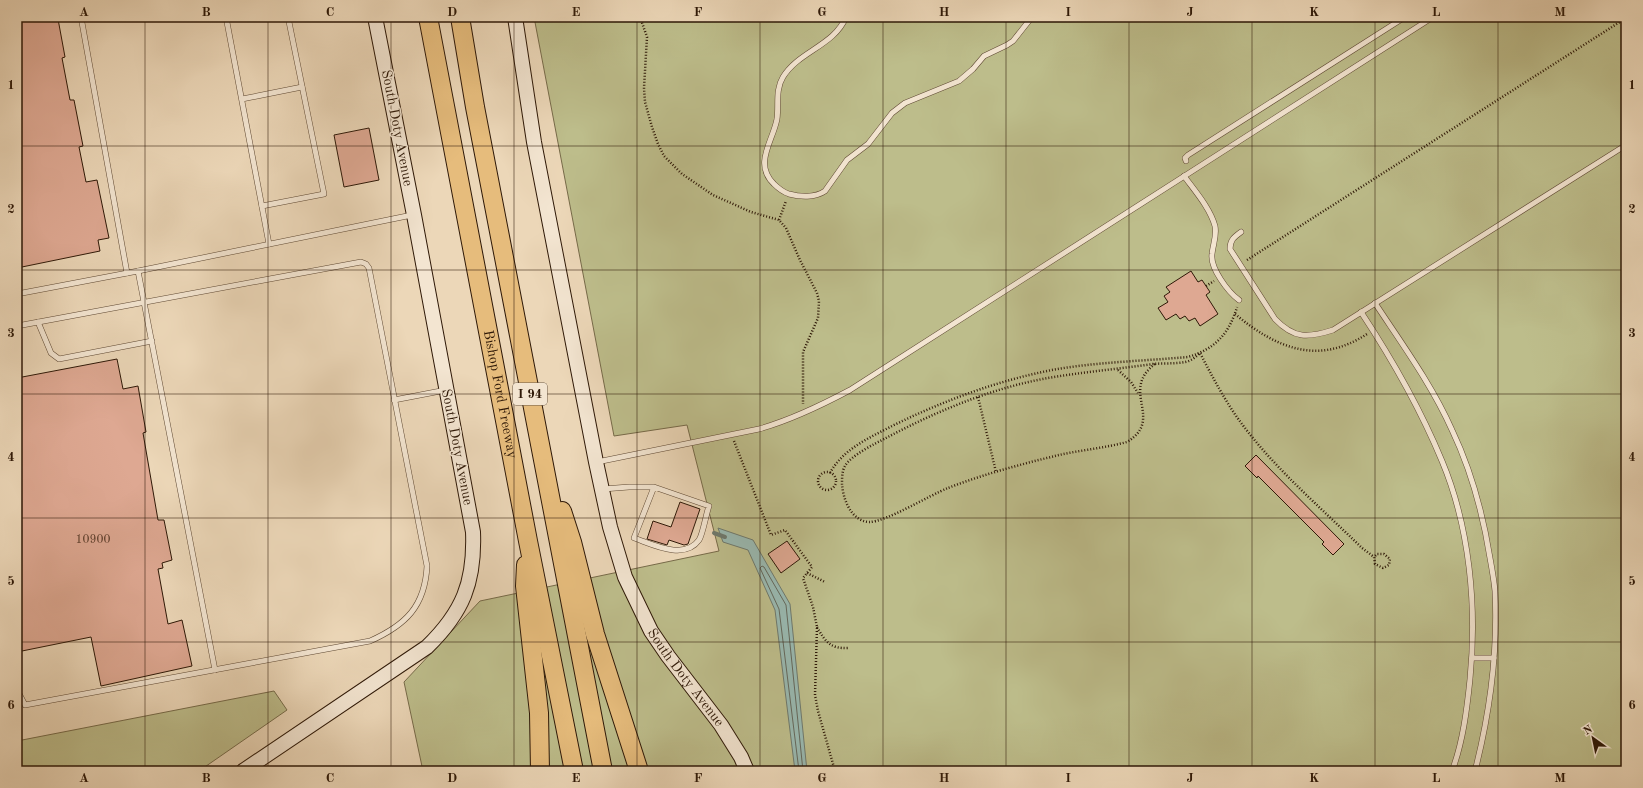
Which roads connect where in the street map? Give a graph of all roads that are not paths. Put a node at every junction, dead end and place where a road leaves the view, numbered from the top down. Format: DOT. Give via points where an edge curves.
graph roads {
  1 [pos="80,17"];
  2 [pos="226,17"];
  3 [pos="288,17"];
  4 [pos="375,17"];
  5 [pos="428,17"];
  6 [pos="460,17"];
  7 [pos="515,17"];
  8 [pos="846,17"];
  9 [pos="1032,17"];
  10 [pos="1404,17"];
  11 [pos="1433,17"];
  12 [pos="302,87"];
  13 [pos="242,99"];
  14 [pos="1626,144"];
  15 [pos="1186,161"];
  16 [pos="1184,176"];
  17 [pos="262,206"];
  18 [pos="414,215"];
  19 [pos="1241,232"];
  20 [pos="269,244"];
  21 [pos="138,271"];
  22 [pos="128,273"];
  23 [pos="17,294"];
  24 [pos="1239,300"];
  25 [pos="144,301"];
  26 [pos="1375,303"];
  27 [pos="1361,312"];
  28 [pos="38,322"];
  29 [pos="17,326"];
  30 [pos="152,341"];
  31 [pos="446,390"];
  32 [pos="394,400"];
  33 [pos="539,444"];
  34 [pos="596,462"];
  35 [pos="654,487"];
  36 [pos="602,489"];
  37 [pos="528,541"];
  38 [pos="1472,658"];
  39 [pos="1494,658"];
  40 [pos="215,670"];
  41 [pos="17,690"];
  42 [pos="243,771"];
  43 [pos="540,771"];
  44 [pos="574,771"];
  45 [pos="604,771"];
  46 [pos="639,771"];
  47 [pos="747,771"];
  48 [pos="1452,771"];
  49 [pos="1475,771"];
  1 -- 22 [label="lane"];
  2 -- 13 [label="lane"];
  3 -- 12 [label="lane"];
  4 -- 18 [label="street, South Doty Avenue"];
  5 -- 37 [label="highway, Bishop Ford Freeway / I 94"];
  6 -- 33 [label="highway, Bishop Ford Freeway / I 94"];
  7 -- 34 [label="street, South Doty Avenue" via="534,142"];
  8 -- 9 [label="lane" via="838,32 795,63 779,85 776,125 763,158 769,180 790,194 820,195 847,160 868,144 892,113 905,103 959,81 984,56 1007,46"];
  10 -- 15 [label="lane" via="1188,155"];
  11 -- 16 [label="lane"];
  12 -- 13 [label="lane"];
  12 -- 17 [label="lane" via="324,194"];
  13 -- 17 [label="lane"];
  14 -- 26 [label="lane"];
  16 -- 24 [label="lane" via="1215,226 1212,262 1232,295"];
  16 -- 34 [label="lane" via="850,390 802,415 778,424 732,435"];
  17 -- 20 [label="lane"];
  18 -- 20 [label="lane"];
  18 -- 31 [label="street, South Doty Avenue"];
  19 -- 27 [label="lane" via="1230,243 1230,249 1282,327 1297,334 1314,335 1333,330"];
  20 -- 21 [label="lane"];
  21 -- 22 [label="lane"];
  21 -- 25 [label="lane"];
  22 -- 23 [label="lane"];
  25 -- 28 [label="lane"];
  25 -- 30 [label="lane"];
  25 -- 32 [label="lane" via="363,262 369,268"];
  26 -- 27 [label="lane"];
  26 -- 39 [label="lane" via="1436,397 1453,430 1468,470 1485,528 1495,589"];
  27 -- 38 [label="lane" via="1387,351 1417,407 1450,485 1465,541 1472,619"];
  28 -- 29 [label="lane"];
  28 -- 30 [label="lane" via="51,354 59,359"];
  30 -- 40 [label="lane"];
  31 -- 32 [label="lane"];
  31 -- 42 [label="street, South Doty Avenue" via="473,532 473,565 459,608 438,636 416,655"];
  32 -- 40 [label="lane" via="427,566 426,582 419,602 400,623 370,641"];
  33 -- 45 [label="highway, Bishop Ford Freeway / I 94"];
  33 -- 46 [label="highway" via="572,542 596,634"];
  34 -- 36 [label="street, South Doty Avenue"];
  35 -- 35 [label="lane" via="709,506 699,540 689,548 681,551 668,549 634,538"];
  35 -- 36 [label="lane"];
  36 -- 47 [label="street, South Doty Avenue" via="610,527 636,603 668,656 721,725"];
  37 -- 43 [label="highway" via="525,586 539,713"];
  37 -- 44 [label="highway, Bishop Ford Freeway / I 94"];
  38 -- 39 [label="lane"];
  38 -- 48 [label="lane" via="1467,706"];
  39 -- 49 [label="lane" via="1488,712"];
  40 -- 41 [label="lane" via="26,705"];
}
